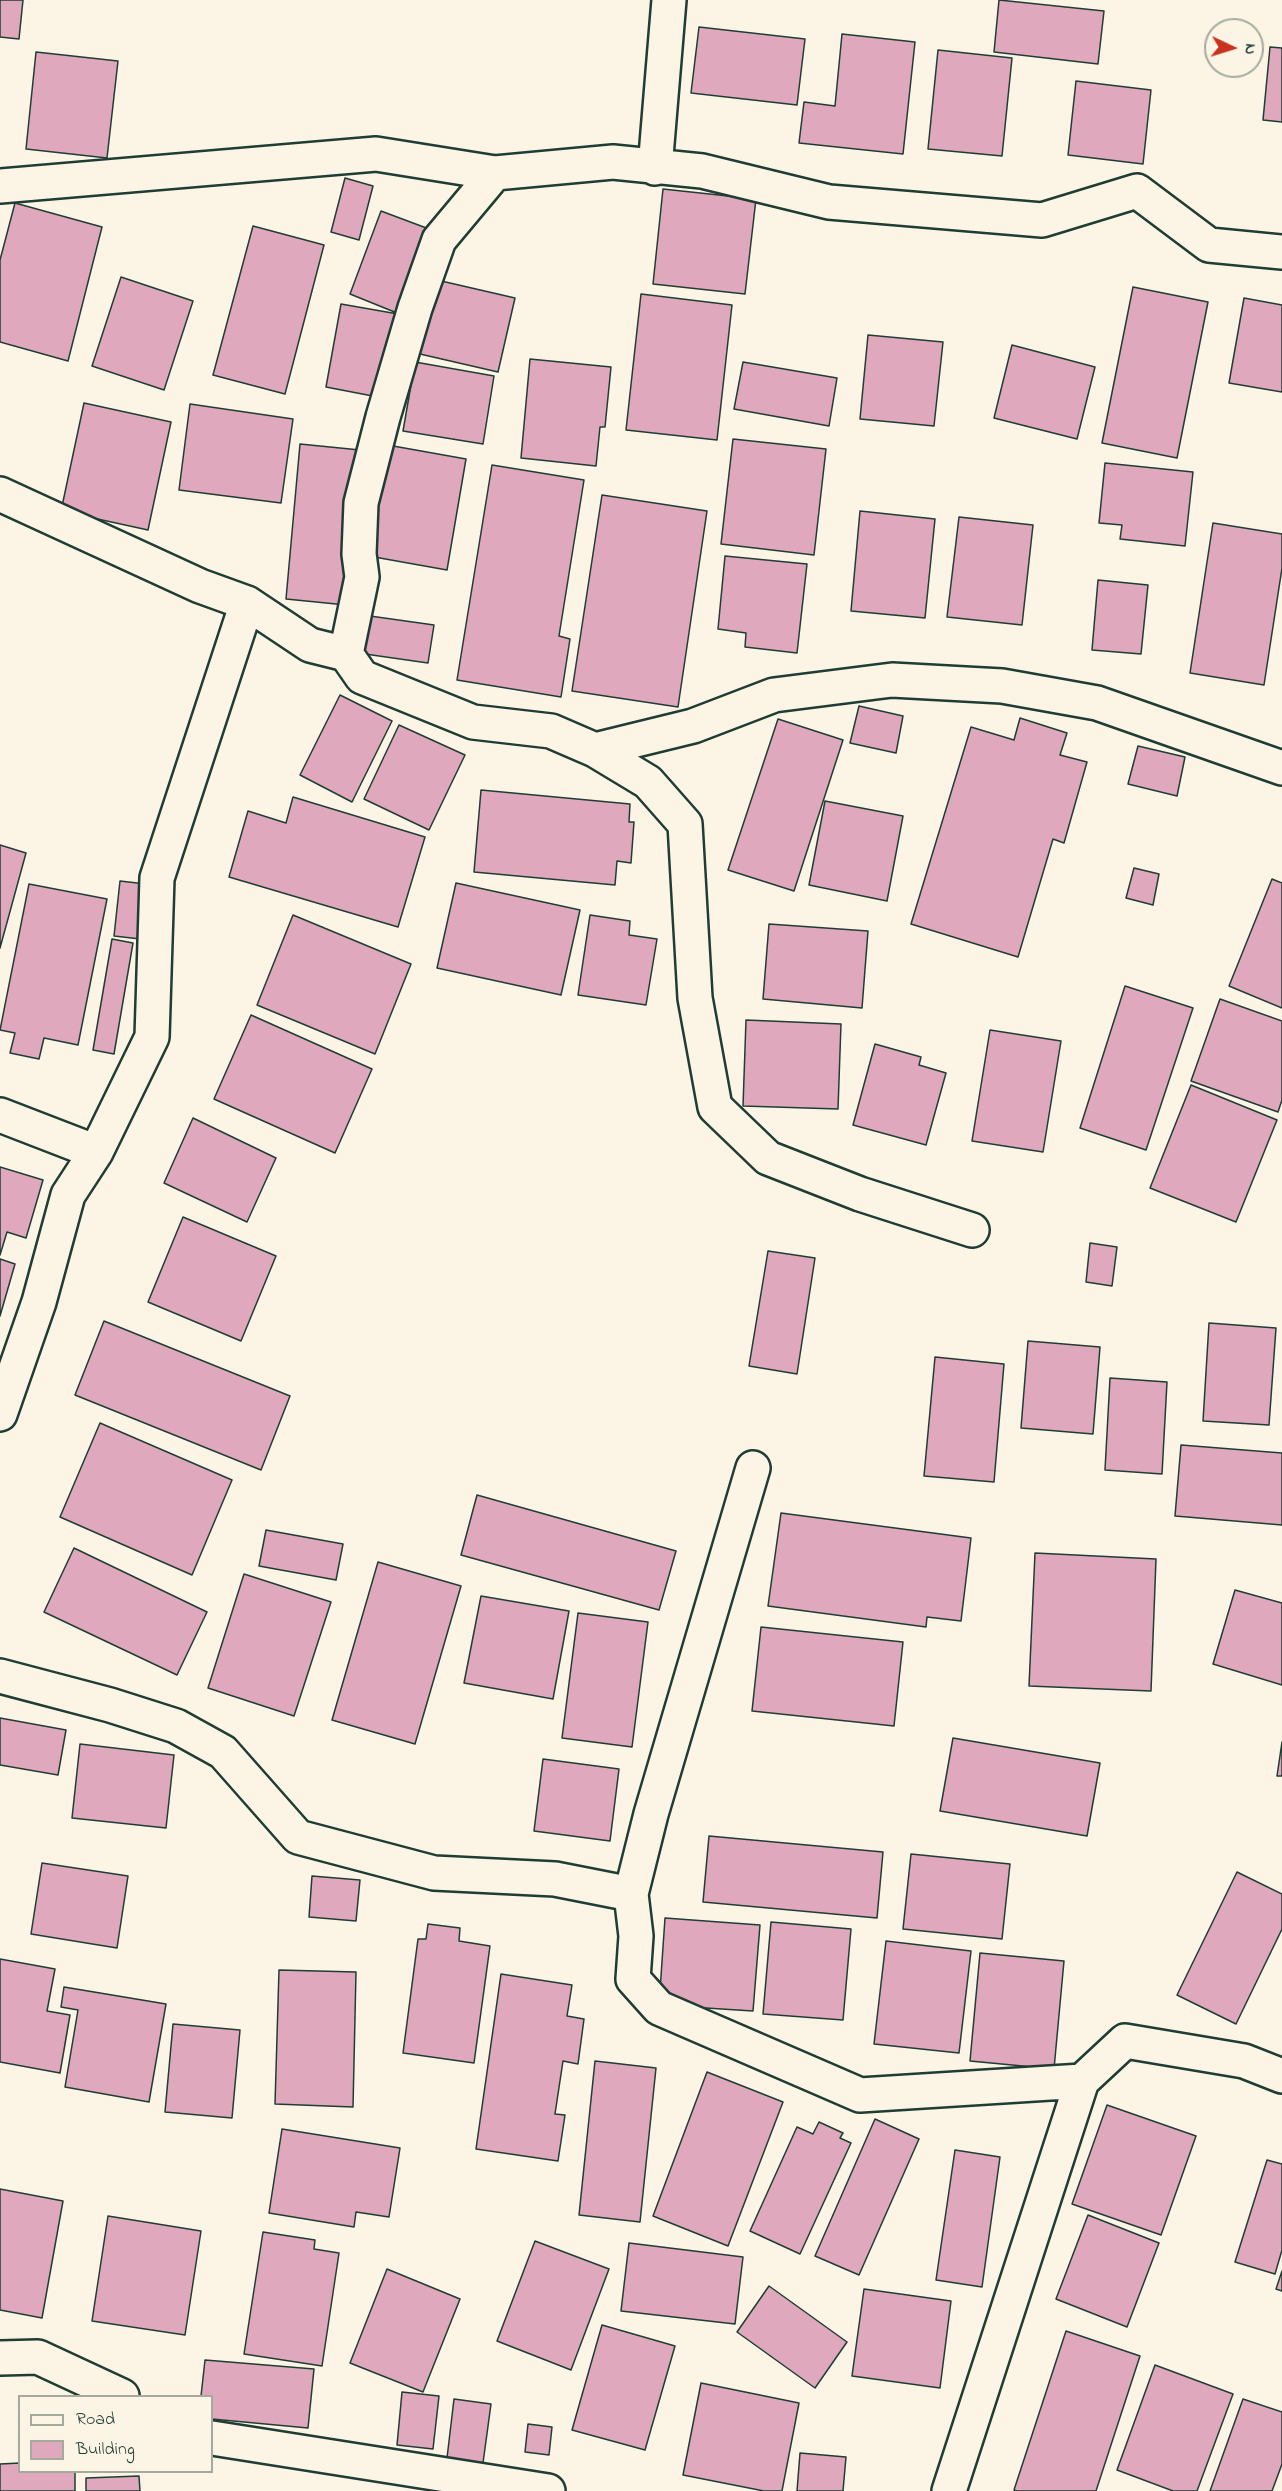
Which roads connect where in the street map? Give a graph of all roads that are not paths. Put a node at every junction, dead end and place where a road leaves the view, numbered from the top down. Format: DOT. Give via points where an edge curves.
graph roads {
  1 [pos="669,0"];
  2 [pos="655,168"];
  3 [pos="495,173"];
  4 [pos="0,186"];
  5 [pos="1282,252"];
  6 [pos="0,494"];
  7 [pos="247,603"];
  8 [pos="346,654"];
  9 [pos="595,750"];
  10 [pos="1282,768"];
  11 [pos="0,1115"];
  12 [pos="96,1152"];
  13 [pos="972,1230"];
  14 [pos="0,1414"];
  15 [pos="753,1468"];
  16 [pos="0,1676"];
  17 [pos="631,1894"];
  18 [pos="1282,2076"];
  19 [pos="1082,2081"];
  20 [pos="0,2358"];
  21 [pos="118,2395"];
  22 [pos="213,2438"];
  23 [pos="528,2489"];
  24 [pos="949,2491"];
  1 -- 2 [label="street"];
  2 -- 3 [label="street" via="613,162"];
  2 -- 5 [label="street" via="702,171 829,202 1042,220 1137,191 1209,245"];
  3 -- 4 [label="street" via="376,154"];
  3 -- 8 [label="street" via="439,240 415,308 362,503 362,577"];
  6 -- 7 [label="street" via="200,586"];
  7 -- 8 [label="street" via="310,645"];
  7 -- 12 [label="street" via="157,878 152,1037"];
  8 -- 9 [label="street" via="362,677 462,718 551,731"];
  9 -- 10 [label="street" via="693,726 774,695 892,680 1002,686 1097,703"];
  9 -- 13 [label="street" via="648,782 686,824 695,998 715,1107 768,1158 860,1194"];
  11 -- 12 [label="street"];
  12 -- 14 [label="street" via="68,1195 39,1302"];
  15 -- 17 [label="street"];
  16 -- 17 [label="street" via="176,1726 223,1752 298,1837 434,1873 555,1879"];
  17 -- 19 [label="street" via="636,1936 633,1978 659,2008 860,2095"];
  18 -- 19 [label="street" via="1244,2061 1125,2041"];
  19 -- 24 [label="street"];
  20 -- 21 [label="street" via="38,2358"];
  22 -- 23 [label="street"];
}
